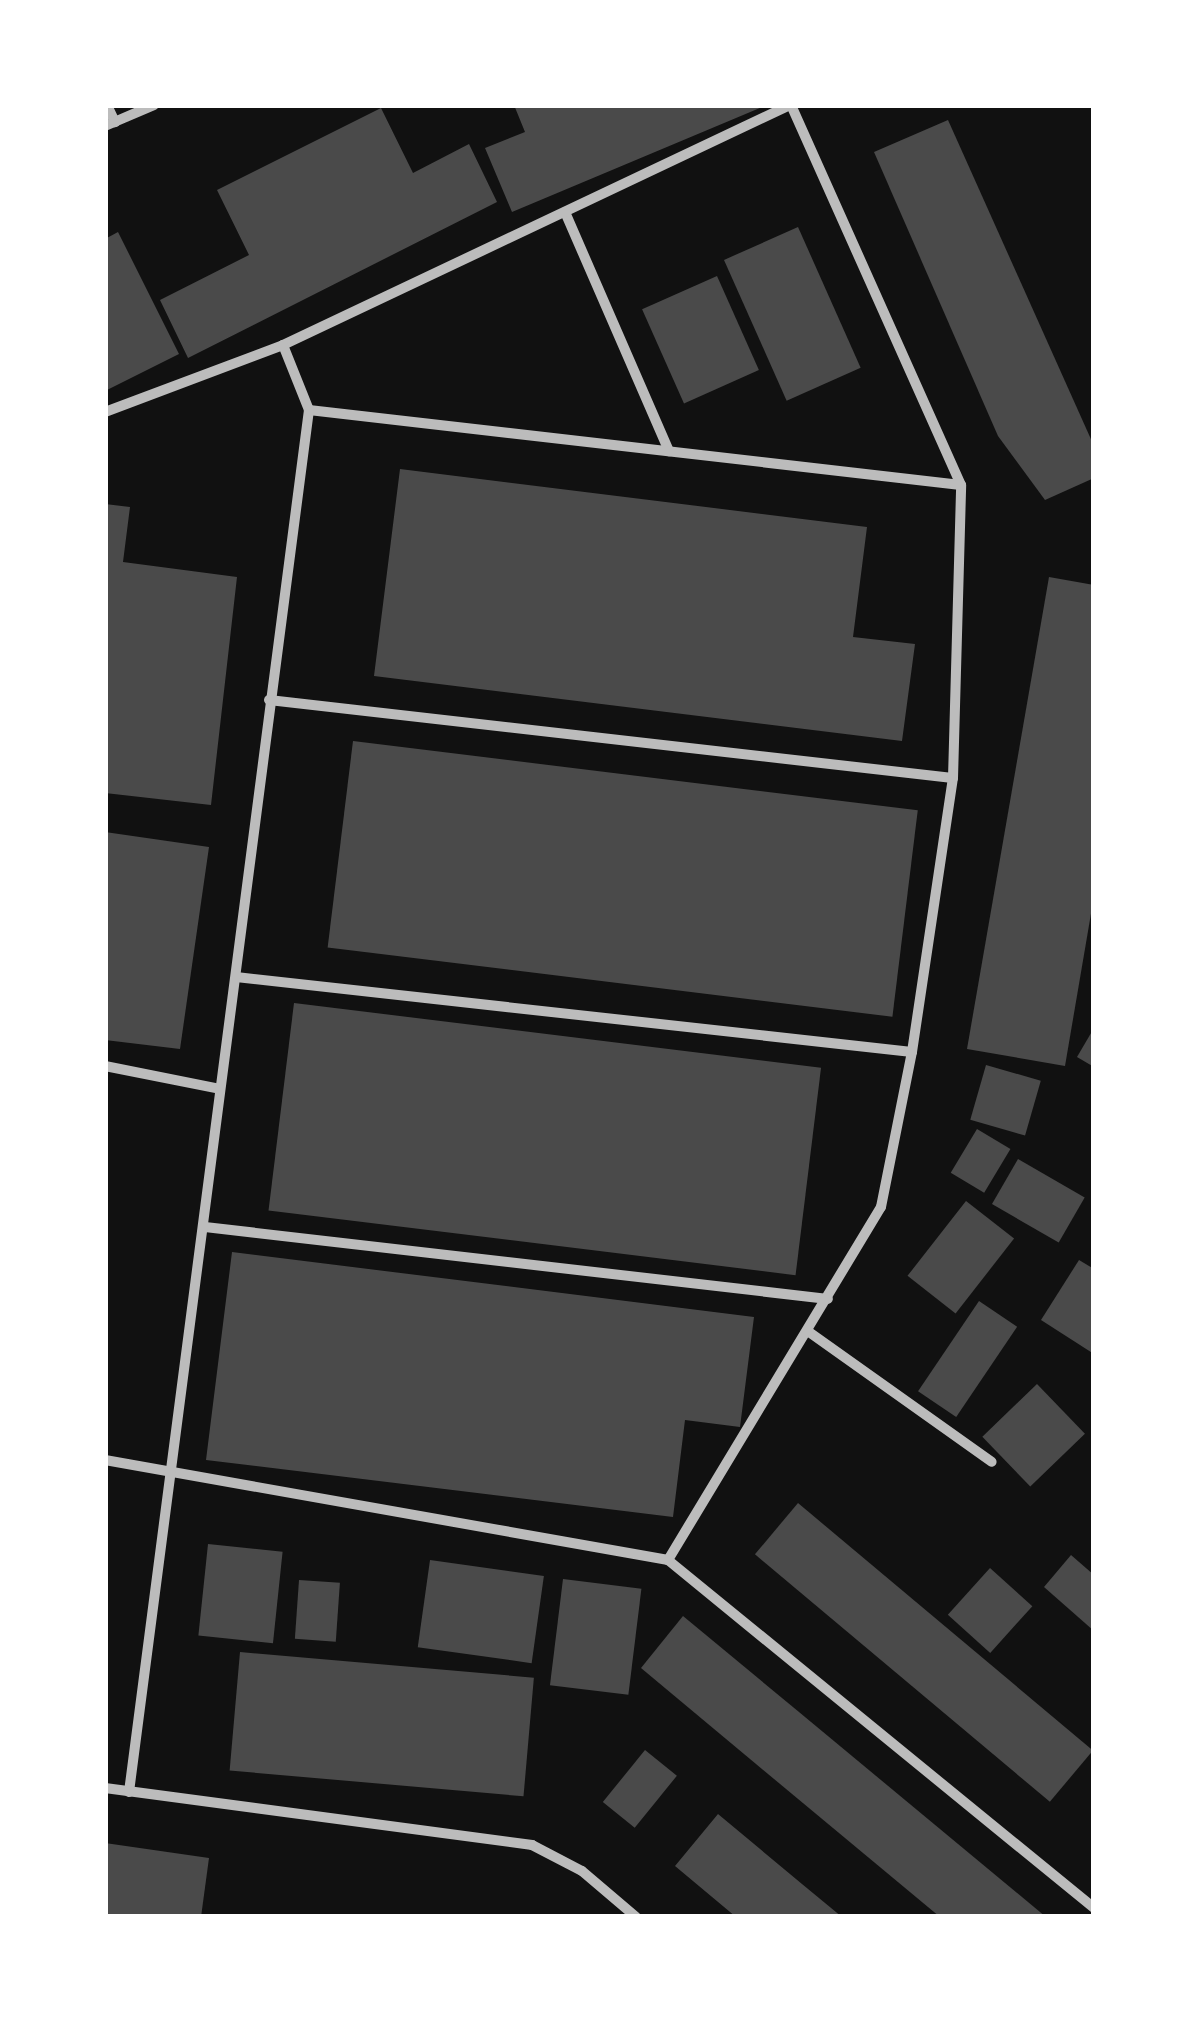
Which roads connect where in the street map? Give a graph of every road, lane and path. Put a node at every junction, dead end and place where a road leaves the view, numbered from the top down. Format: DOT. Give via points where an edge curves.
graph roads {
  1 [pos="107,105"];
  2 [pos="154,105"];
  3 [pos="791,105"];
  4 [pos="110,124"];
  5 [pos="565,212"];
  6 [pos="283,345"];
  7 [pos="309,410"];
  8 [pos="105,412"];
  9 [pos="669,450"];
  10 [pos="961,484"];
  11 [pos="268,700"];
  12 [pos="952,778"];
  13 [pos="236,977"];
  14 [pos="912,1052"];
  15 [pos="105,1066"];
  16 [pos="220,1089"];
  17 [pos="205,1227"];
  18 [pos="828,1300"];
  19 [pos="809,1332"];
  20 [pos="105,1460"];
  21 [pos="992,1462"];
  22 [pos="167,1472"];
  23 [pos="668,1560"];
  24 [pos="105,1788"];
  25 [pos="128,1792"];
  26 [pos="1094,1908"];
  27 [pos="636,1917"];
  1 -- 4 [label="street"];
  2 -- 4 [label="street"];
  3 -- 5 [label="street"];
  3 -- 10 [label="street"];
  5 -- 6 [label="street"];
  5 -- 9 [label="street"];
  6 -- 7 [label="street"];
  6 -- 8 [label="street"];
  7 -- 9 [label="street"];
  7 -- 11 [label="street"];
  9 -- 10 [label="street"];
  10 -- 12 [label="street"];
  11 -- 12 [label="street"];
  11 -- 13 [label="street"];
  12 -- 14 [label="street"];
  13 -- 14 [label="street"];
  13 -- 16 [label="street"];
  14 -- 18 [label="street" via="881,1207"];
  15 -- 16 [label="street"];
  16 -- 17 [label="street"];
  17 -- 18 [label="street"];
  17 -- 22 [label="street"];
  18 -- 19 [label="street"];
  19 -- 21 [label="street"];
  19 -- 23 [label="street"];
  20 -- 22 [label="street"];
  22 -- 23 [label="street"];
  22 -- 25 [label="street"];
  23 -- 26 [label="street"];
  24 -- 25 [label="street"];
  25 -- 27 [label="street" via="532,1846 582,1872"];
}
